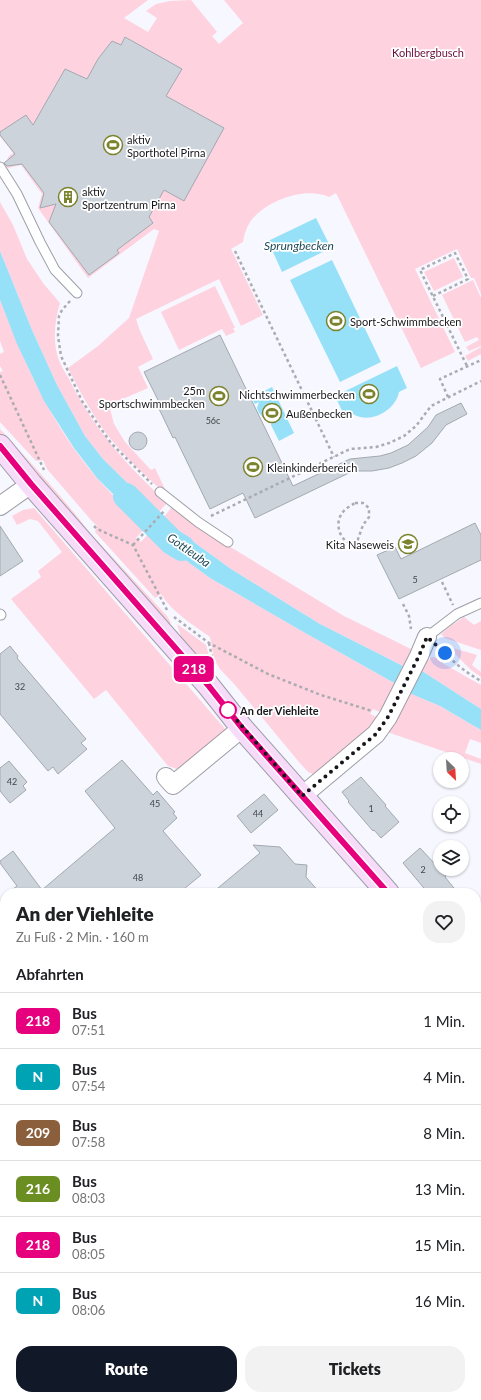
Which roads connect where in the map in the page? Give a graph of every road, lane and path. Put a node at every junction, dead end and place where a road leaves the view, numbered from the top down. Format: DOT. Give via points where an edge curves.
graph roads {
  1 [pos="0,168"];
  2 [pos="236,251"];
  3 [pos="77,293"];
  4 [pos="432,296"];
  5 [pos="481,360"];
  6 [pos="467,366"];
  7 [pos="0,375"];
  8 [pos="481,381"];
  9 [pos="448,397"];
  10 [pos="0,446"];
  11 [pos="334,457"];
  12 [pos="39,480"];
  13 [pos="160,492"];
  14 [pos="169,505"];
  15 [pos="0,506"];
  16 [pos="198,522"];
  17 [pos="93,526"];
  18 [pos="228,542"];
  19 [pos="347,542"];
  20 [pos="133,545"];
  21 [pos="442,582"];
  22 [pos="481,603"];
  23 [pos="403,604"];
  24 [pos="457,614"];
  25 [pos="419,633"];
  26 [pos="481,681"];
  27 [pos="391,709"];
  28 [pos="242,728"];
  29 [pos="166,777"];
  30 [pos="302,796"];
  31 [pos="378,888"];
  1 -- 3 [label="lane" via="17,194 55,270"];
  2 -- 11 [label="path"];
  3 -- 13 [label="path" via="59,316 61,356 82,401 107,438"];
  4 -- 4 [label="path" via="420,270 455,253 468,279"];
  4 -- 6 [label="path"];
  5 -- 6 [label="path"];
  6 -- 9 [label="path" via="440,379"];
  7 -- 12 [label="path"];
  8 -- 9 [label="path"];
  9 -- 11 [label="path" via="431,406 416,426 404,436 376,447 350,449"];
  10 -- 12 [label="main road"];
  11 -- 16 [label="path"];
  12 -- 15 [label="street"];
  12 -- 28 [label="main road"];
  13 -- 16 [label="lane"];
  14 -- 20 [label="path"];
  16 -- 18 [label="lane"];
  17 -- 20 [label="path"];
  19 -- 19 [label="path" via="357,542 369,517 369,508 363,503 348,506 340,516 338,528"];
  20 -- 27 [label="path" via="169,613 209,643 268,674 321,695"];
  21 -- 24 [label="path"];
  22 -- 24 [label="lane"];
  23 -- 25 [label="path"];
  24 -- 25 [label="lane"];
  25 -- 26 [label="path"];
  25 -- 27 [label="street" via="419,656"];
  27 -- 30 [label="street" via="376,734"];
  28 -- 29 [label="street" via="173,785"];
  28 -- 30 [label="main road"];
  30 -- 31 [label="main road"];
}
